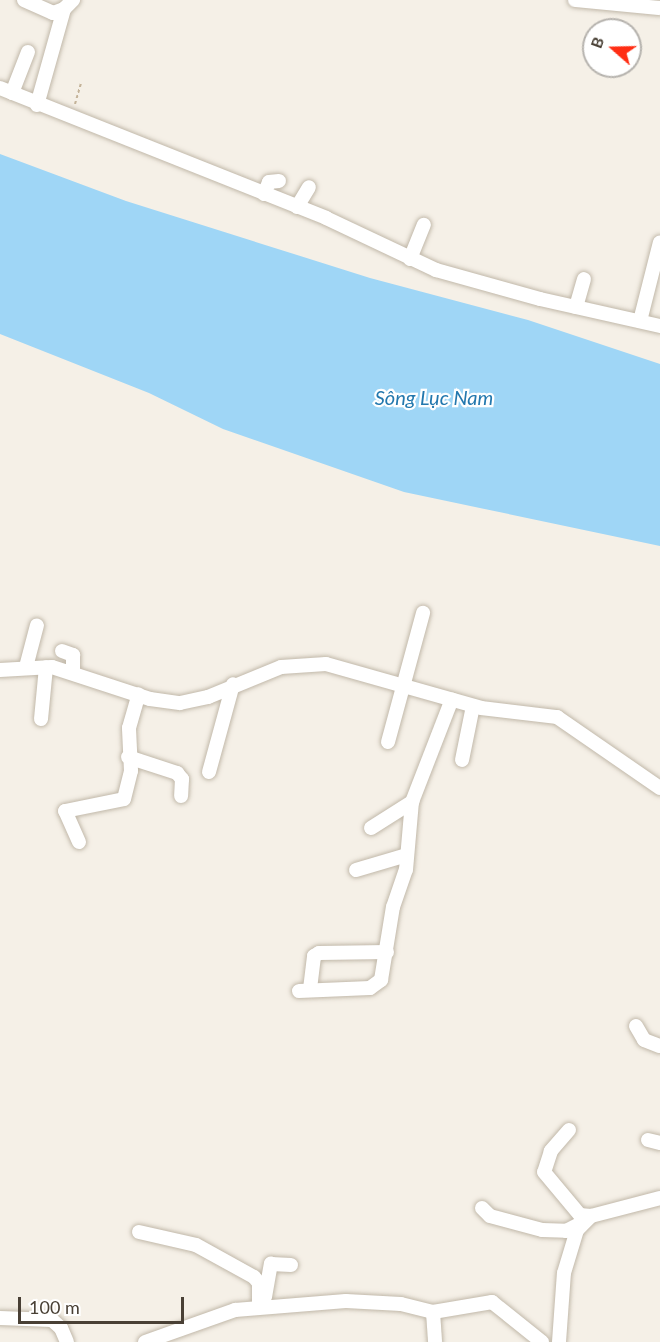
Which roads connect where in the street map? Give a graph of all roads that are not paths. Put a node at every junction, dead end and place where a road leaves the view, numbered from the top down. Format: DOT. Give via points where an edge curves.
graph roads {
  1 [pos="24,0"];
  2 [pos="575,0"];
  3 [pos="68,5"];
  4 [pos="657,5"];
  5 [pos="28,52"];
  6 [pos="6,91"];
  7 [pos="37,105"];
  8 [pos="279,181"];
  9 [pos="309,187"];
  10 [pos="264,194"];
  11 [pos="297,207"];
  12 [pos="424,225"];
  13 [pos="660,242"];
  14 [pos="410,259"];
  15 [pos="584,279"];
  16 [pos="576,307"];
  17 [pos="640,321"];
  18 [pos="660,326"];
  19 [pos="423,613"];
  20 [pos="37,625"];
  21 [pos="62,651"];
  22 [pos="26,667"];
  23 [pos="46,667"];
  24 [pos="0,669"];
  25 [pos="73,673"];
  26 [pos="233,684"];
  27 [pos="405,685"];
  28 [pos="139,694"];
  29 [pos="452,699"];
  30 [pos="473,706"];
  31 [pos="41,719"];
  32 [pos="388,742"];
  33 [pos="128,757"];
  34 [pos="462,760"];
  35 [pos="209,772"];
  36 [pos="660,788"];
  37 [pos="181,796"];
  38 [pos="412,802"];
  39 [pos="371,828"];
  40 [pos="79,842"];
  41 [pos="407,855"];
  42 [pos="356,870"];
  43 [pos="387,952"];
  44 [pos="636,1026"];
  45 [pos="660,1046"];
  46 [pos="569,1130"];
  47 [pos="660,1198"];
  48 [pos="482,1208"];
  49 [pos="588,1219"];
  50 [pos="139,1232"];
  51 [pos="291,1265"];
  52 [pos="262,1306"];
  53 [pos="433,1312"];
  54 [pos="0,1318"];
  55 [pos="555,1340"];
  56 [pos="67,1342"];
  57 [pos="145,1342"];
  58 [pos="435,1342"];
  59 [pos="542,1342"];
  1 -- 3 [label="street" via="53,13"];
  2 -- 4 [label="street"];
  3 -- 7 [label="street"];
  5 -- 6 [label="street"];
  6 -- 7 [label="street"];
  7 -- 10 [label="street"];
  8 -- 10 [label="street" via="269,182"];
  9 -- 11 [label="street"];
  10 -- 11 [label="street"];
  11 -- 14 [label="street"];
  12 -- 14 [label="street"];
  13 -- 17 [label="street"];
  14 -- 16 [label="street" via="469,280"];
  15 -- 16 [label="street"];
  16 -- 17 [label="street"];
  17 -- 18 [label="street"];
  19 -- 27 [label="street"];
  20 -- 22 [label="street"];
  21 -- 25 [label="street" via="73,655"];
  22 -- 23 [label="street"];
  22 -- 24 [label="street"];
  23 -- 25 [label="street"];
  23 -- 31 [label="street"];
  25 -- 28 [label="street"];
  26 -- 27 [label="street" via="281,667 315,663"];
  26 -- 28 [label="street" via="208,697 180,703"];
  26 -- 35 [label="street"];
  27 -- 29 [label="street"];
  27 -- 32 [label="street"];
  28 -- 33 [label="street" via="129,728"];
  29 -- 30 [label="street"];
  29 -- 38 [label="street"];
  30 -- 34 [label="street"];
  30 -- 36 [label="street" via="557,717"];
  33 -- 37 [label="street" via="177,773 182,779"];
  33 -- 40 [label="street" via="130,779 124,799 65,811"];
  38 -- 39 [label="street"];
  38 -- 41 [label="street"];
  41 -- 42 [label="street"];
  41 -- 43 [label="street" via="393,907"];
  43 -- 43 [label="street" via="376,986 305,990 319,953"];
  44 -- 45 [label="street" via="644,1040"];
  46 -- 49 [label="street" via="551,1151 544,1172 580,1215"];
  47 -- 49 [label="street"];
  48 -- 49 [label="street" via="490,1216 542,1230 566,1231"];
  49 -- 55 [label="street" via="573,1240 564,1273"];
  50 -- 52 [label="street" via="196,1245 254,1277"];
  51 -- 52 [label="street" via="271,1264"];
  52 -- 53 [label="street" via="377,1301"];
  52 -- 57 [label="street" via="208,1317"];
  53 -- 58 [label="street"];
  53 -- 59 [label="street" via="492,1302"];
  54 -- 56 [label="street" via="52,1320"];
}
